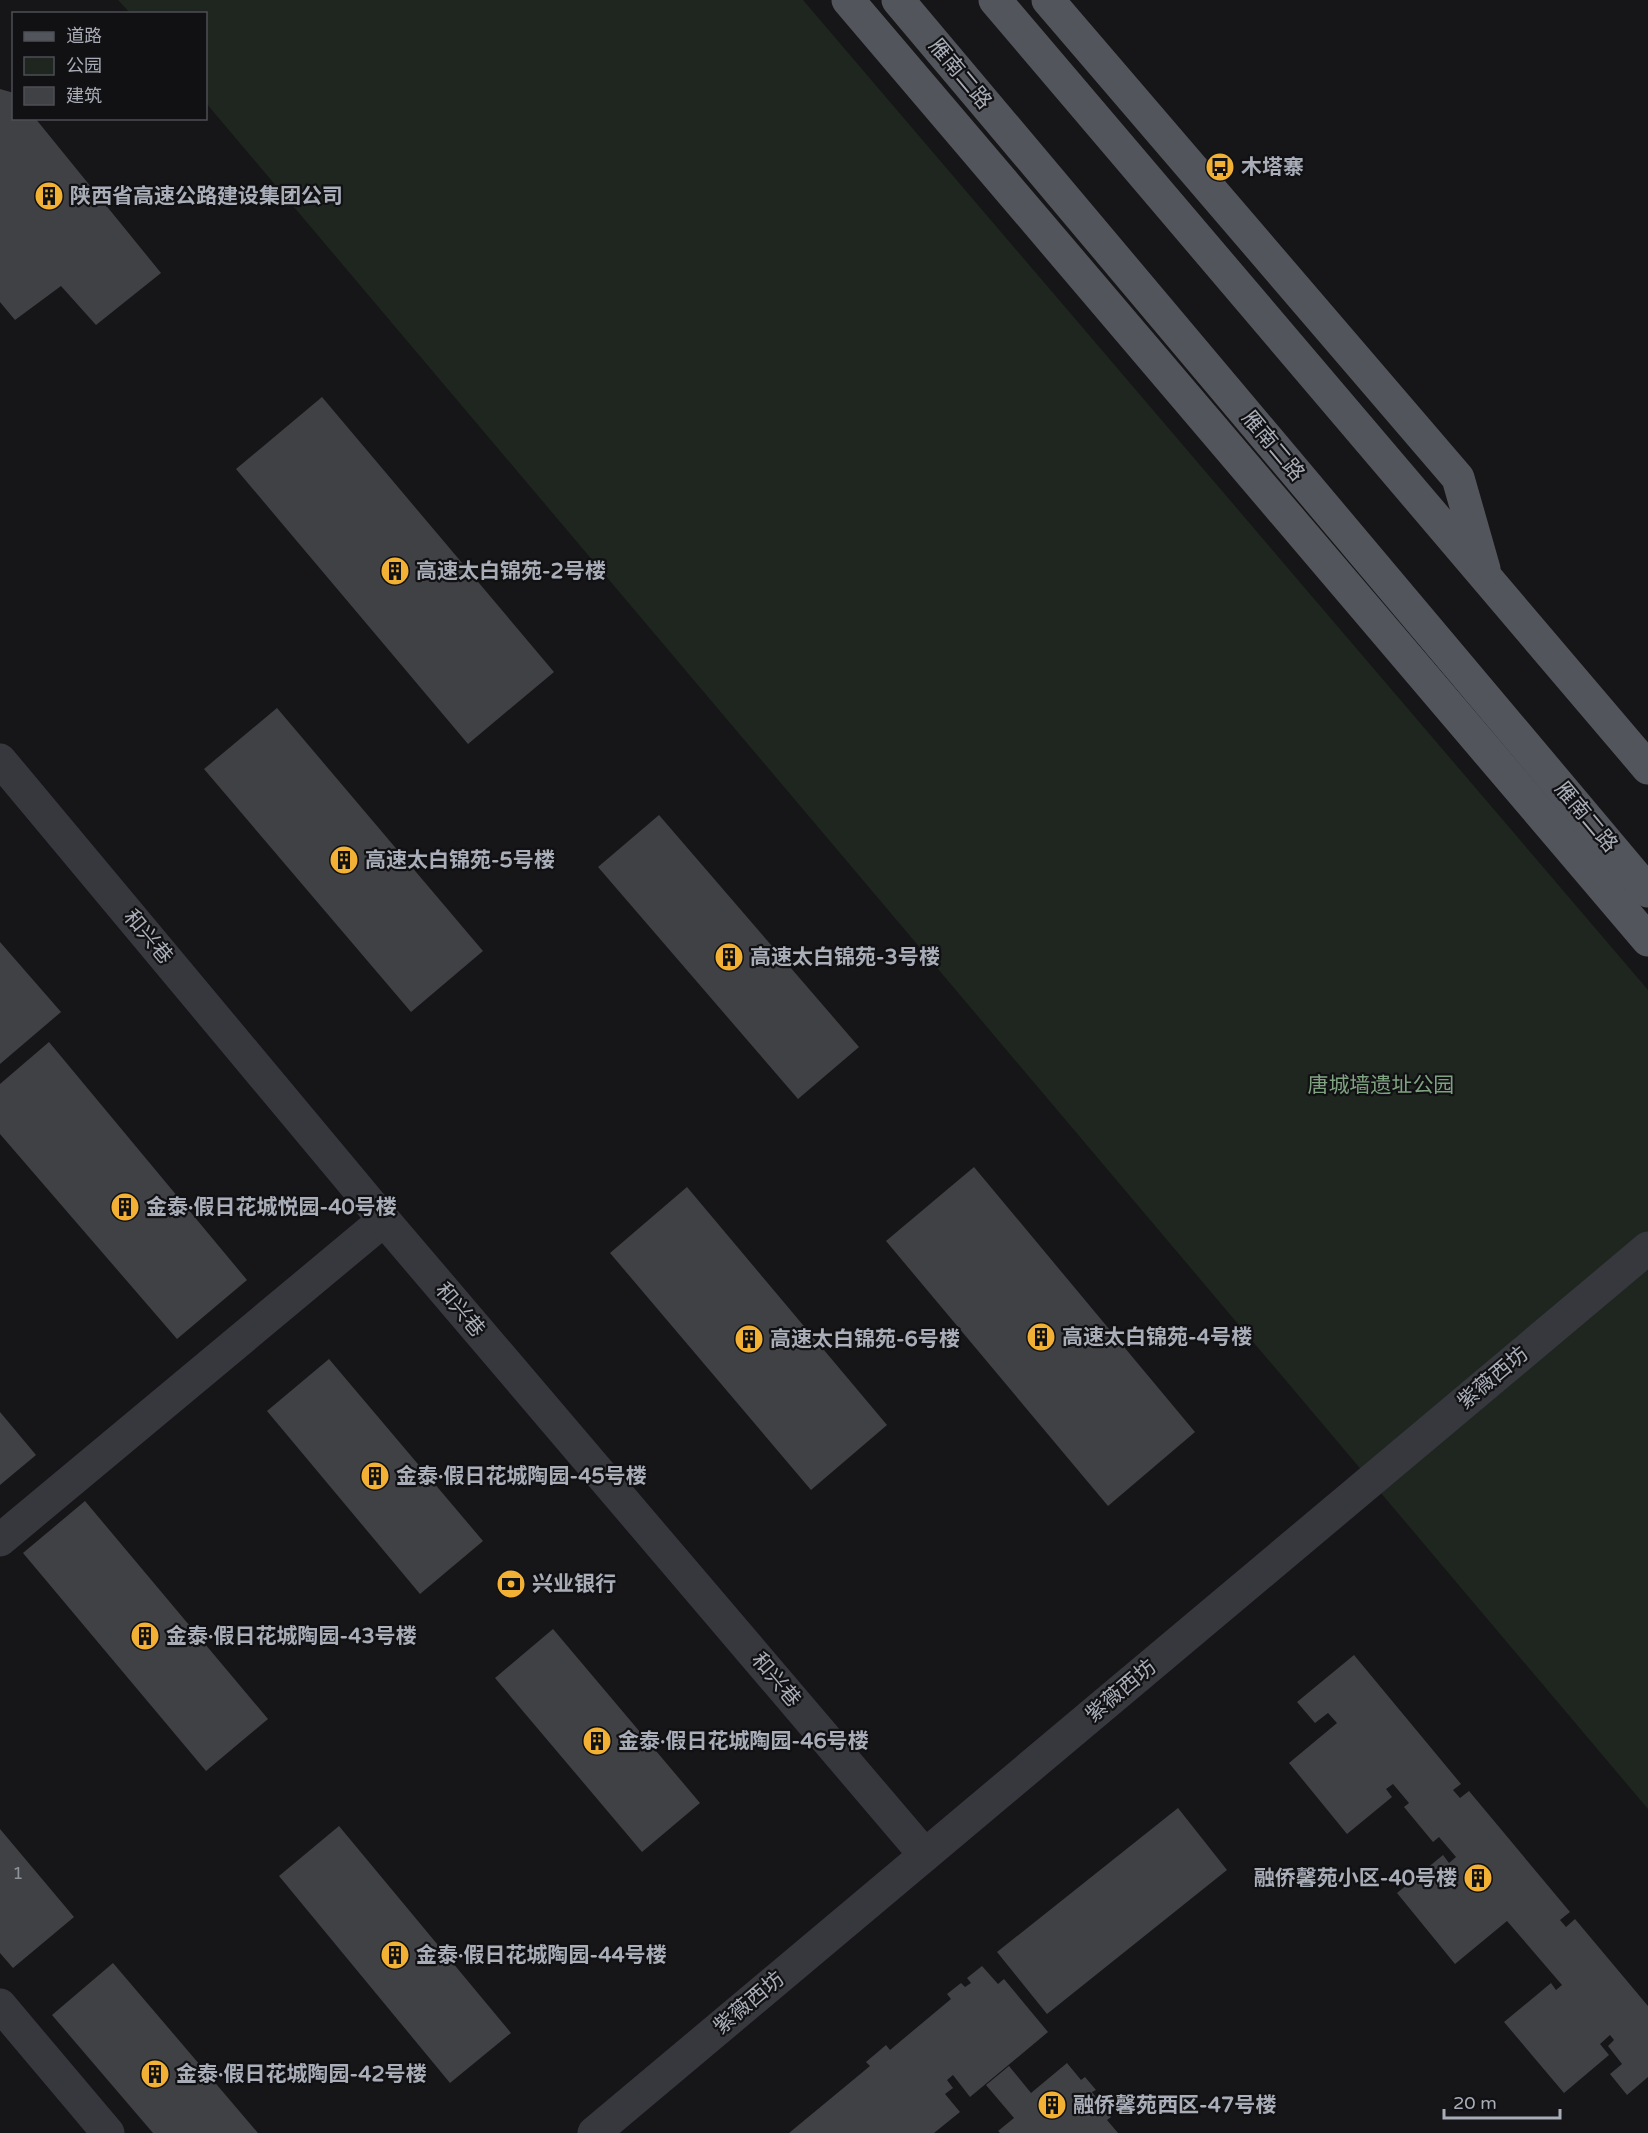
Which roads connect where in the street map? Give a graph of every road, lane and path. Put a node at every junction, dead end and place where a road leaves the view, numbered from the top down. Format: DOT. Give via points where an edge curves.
graph roads {
  1 [pos="848,0"];
  2 [pos="898,0"];
  3 [pos="995,0"];
  4 [pos="1048,0"];
  5 [pos="1487,579"];
  6 [pos="1648,768"];
  7 [pos="4,770"];
  8 [pos="1648,891"];
  9 [pos="1648,940"];
  10 [pos="384,1220"];
  11 [pos="1648,1248"];
  12 [pos="0,1540"];
  13 [pos="926,1855"];
  14 [pos="0,2005"];
  15 [pos="108,2133"];
  16 [pos="594,2133"];
  1 -- 9 [label="main road"];
  2 -- 8 [label="main road, 雁南二路"];
  3 -- 5 [label="main road"];
  4 -- 5 [label="main road" via="1458,478"];
  5 -- 6 [label="main road"];
  7 -- 10 [label="street, 和兴巷"];
  10 -- 12 [label="street"];
  10 -- 13 [label="street, 和兴巷"];
  11 -- 13 [label="street, 紫薇西坊"];
  13 -- 16 [label="street, 紫薇西坊"];
  14 -- 15 [label="street"];
}
